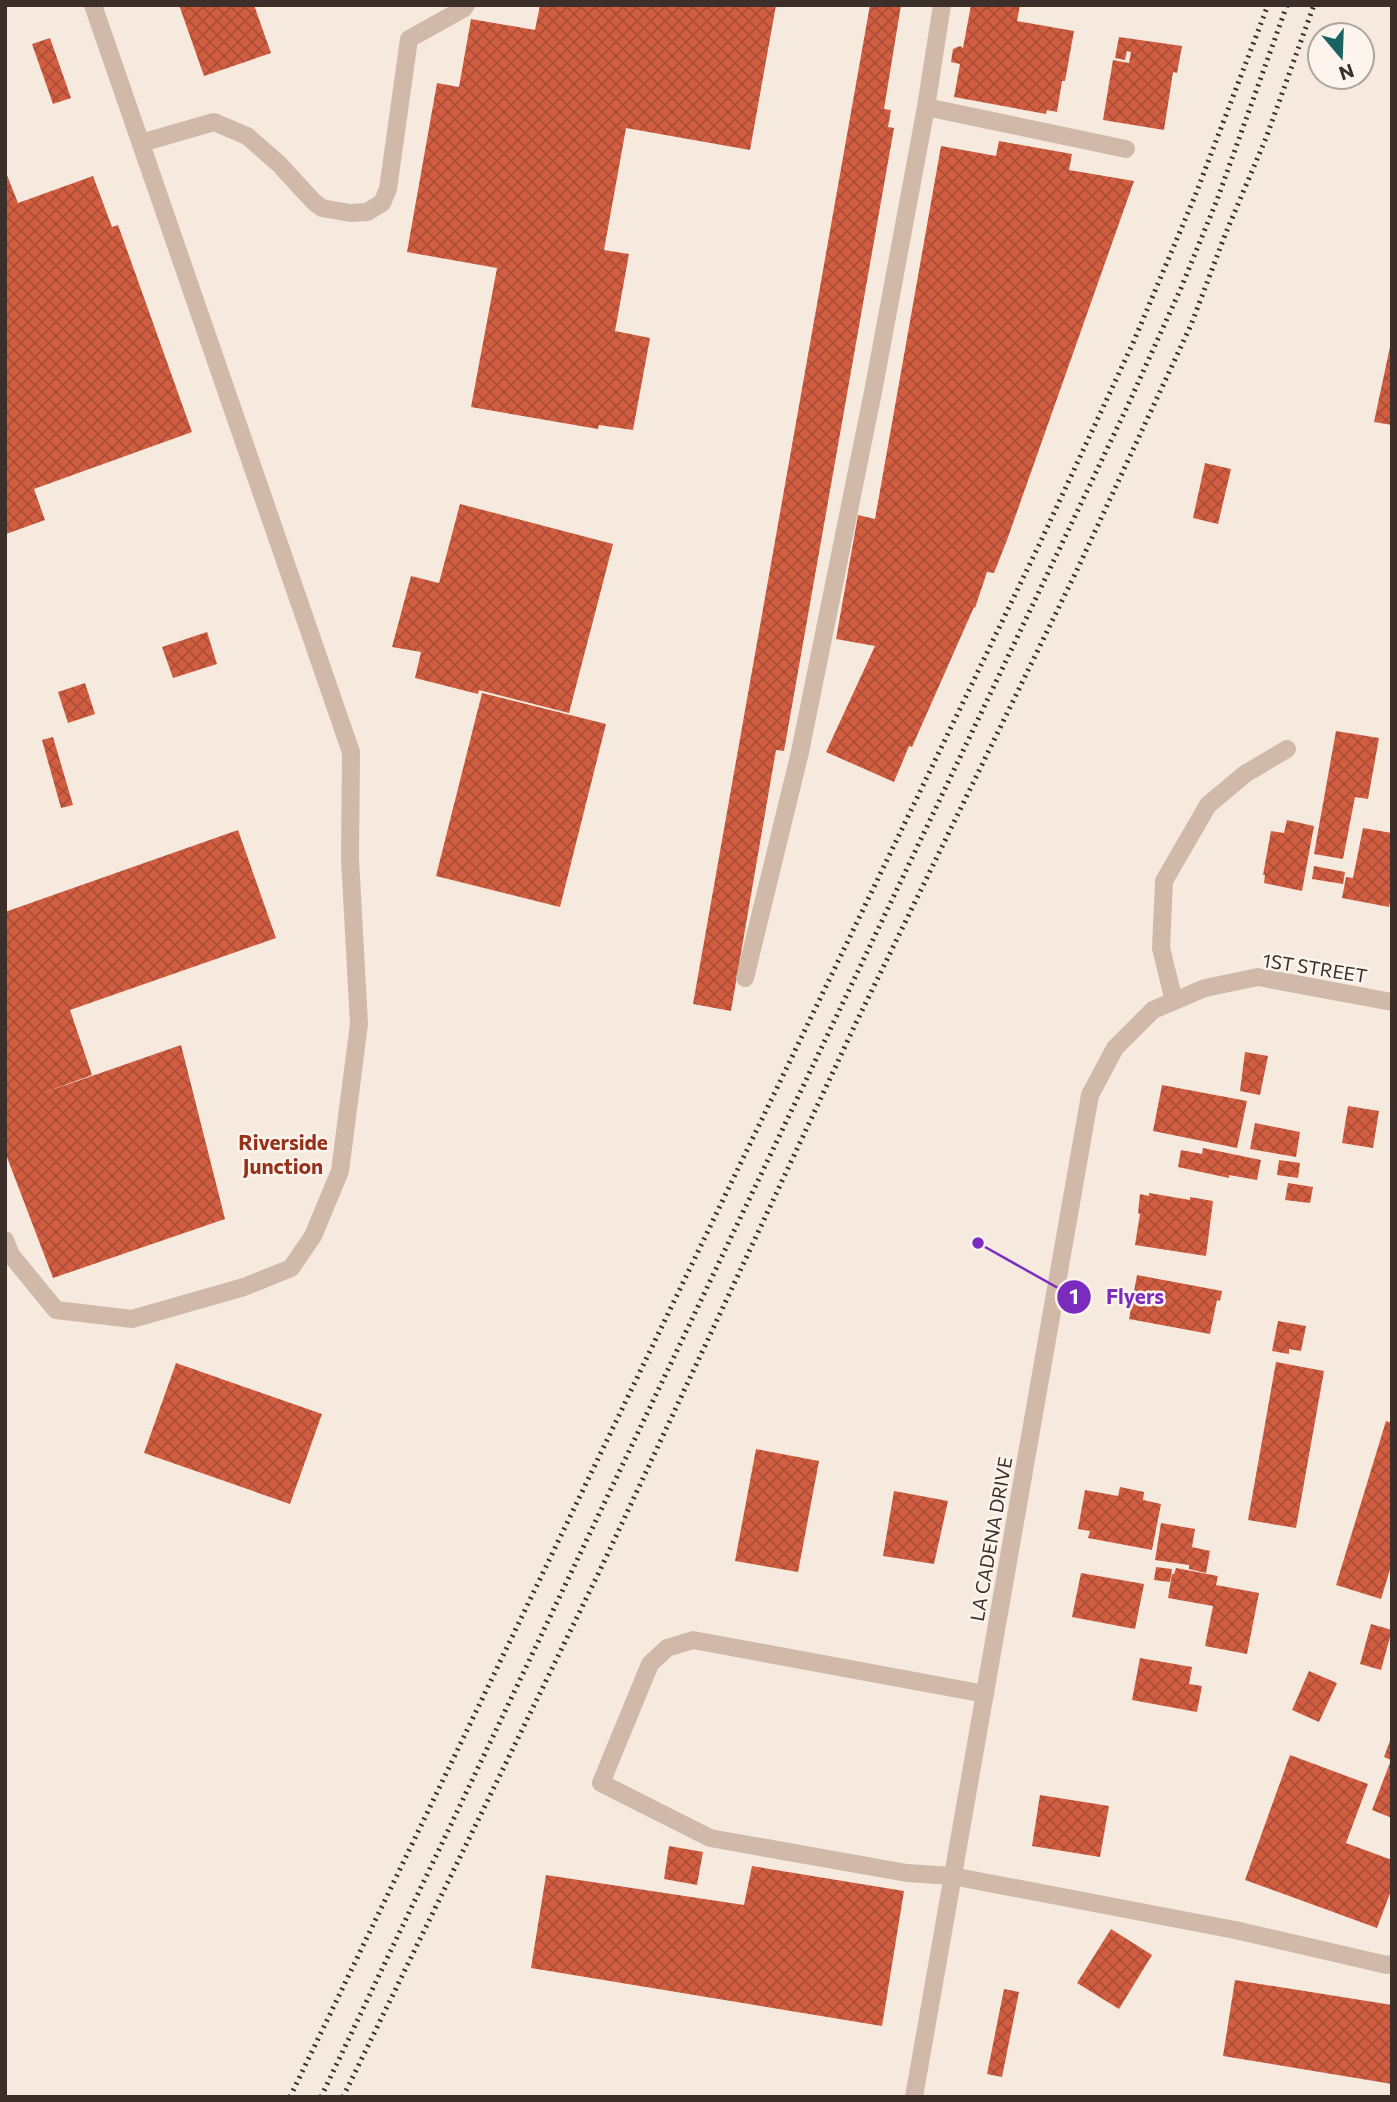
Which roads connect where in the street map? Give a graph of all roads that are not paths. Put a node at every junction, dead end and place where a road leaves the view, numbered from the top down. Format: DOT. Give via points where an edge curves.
graph roads {
  1 [pos="93,5"];
  2 [pos="466,5"];
  3 [pos="942,5"];
  4 [pos="926,107"];
  5 [pos="141,144"];
  6 [pos="1126,149"];
  7 [pos="1287,749"];
  8 [pos="746,978"];
  9 [pos="1174,1001"];
  10 [pos="1392,1002"];
  11 [pos="1153,1010"];
  12 [pos="5,1240"];
  13 [pos="985,1693"];
  14 [pos="952,1876"];
  15 [pos="1392,1964"];
  16 [pos="914,2097"];
  1 -- 5 [label="street"];
  2 -- 5 [label="street" via="409,39 388,189 382,202 367,212 322,208 247,136 214,122"];
  3 -- 4 [label="street"];
  4 -- 6 [label="street"];
  4 -- 8 [label="street" via="800,752"];
  5 -- 12 [label="street" via="351,752 350,859 359,1024 340,1171 313,1236 291,1268 244,1287 132,1319 56,1310 11,1255"];
  7 -- 9 [label="street" via="1245,774 1208,805 1164,881 1161,948"];
  9 -- 10 [label="street, 1ST STREET" via="1205,988 1258,977"];
  9 -- 11 [label="street, 1ST STREET"];
  11 -- 13 [label="street, LA CADENA DRIVE" via="1115,1048 1090,1095"];
  13 -- 14 [label="street, LA CADENA DRIVE"];
  13 -- 14 [label="street" via="693,1640 667,1648 650,1664 601,1783 710,1838 907,1873"];
  14 -- 15 [label="street"];
  14 -- 16 [label="street, LA CADENA DRIVE"];
}
